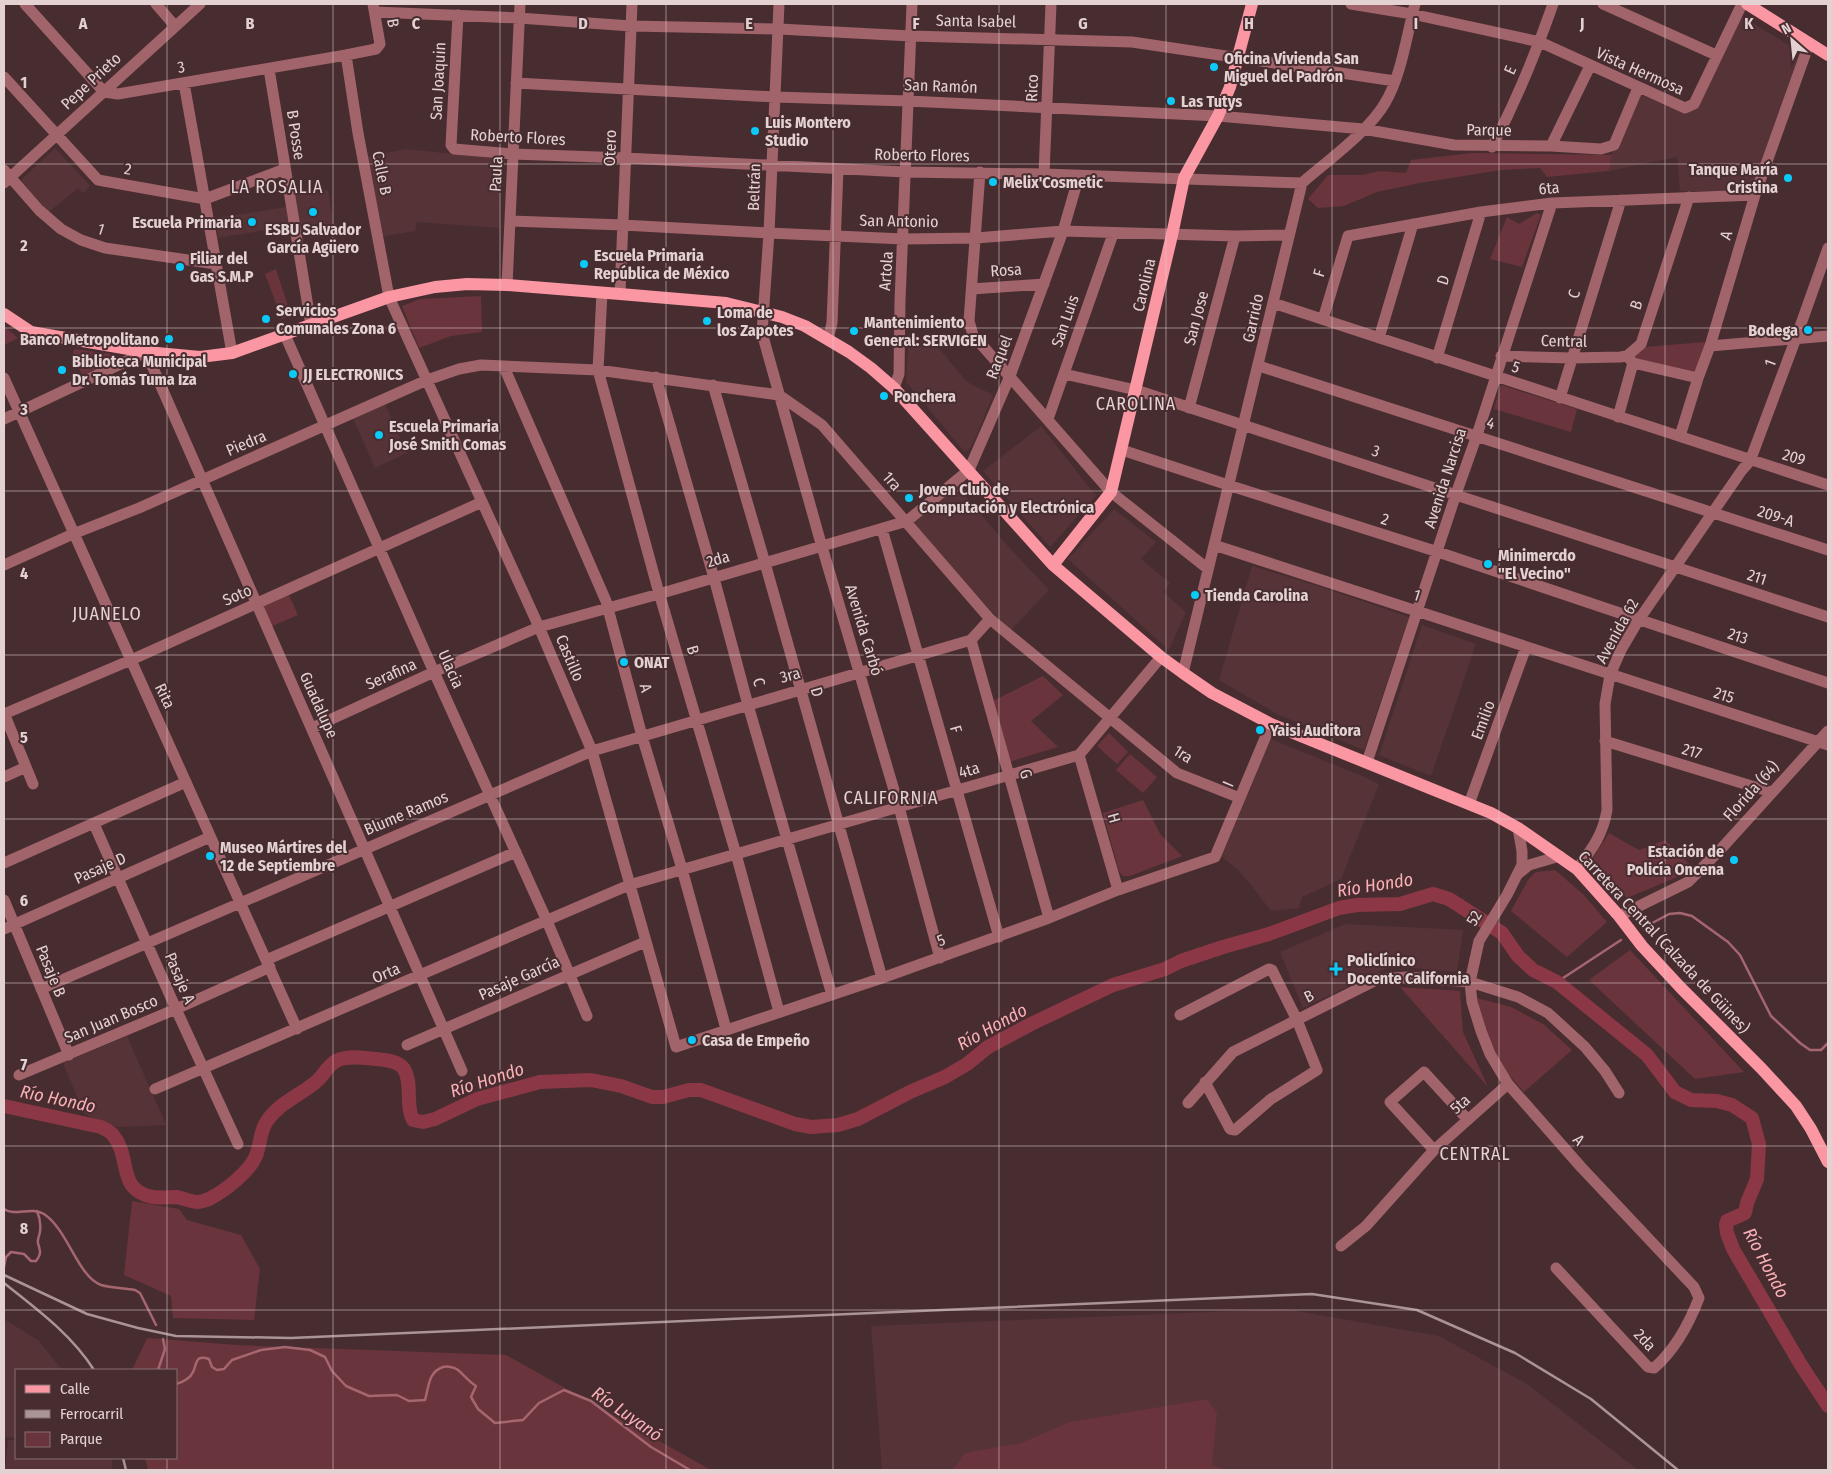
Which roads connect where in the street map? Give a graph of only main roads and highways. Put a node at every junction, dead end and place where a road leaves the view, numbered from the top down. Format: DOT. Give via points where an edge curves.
graph roads {
  1 [pos="1252,4"];
  2 [pos="1746,4"];
  3 [pos="1828,55"];
  4 [pos="4,314"];
  5 [pos="1053,565"];
  6 [pos="1828,1162"];
  1 -- 5 [label="main road, Carolina" via="1230,87 1184,178 1111,492"];
  2 -- 3 [label="main road"];
  4 -- 5 [label="main road, Carretera Central (Calzada de Güines)" via="31,332 146,352 200,357 232,353 389,297 467,284 726,303 764,311 805,326 828,339 894,388"];
  5 -- 6 [label="main road, Carretera Central (Calzada de Güines)" via="1161,657 1212,693 1271,724 1469,804 1518,828 1577,869 1642,946 1796,1106"];
}
